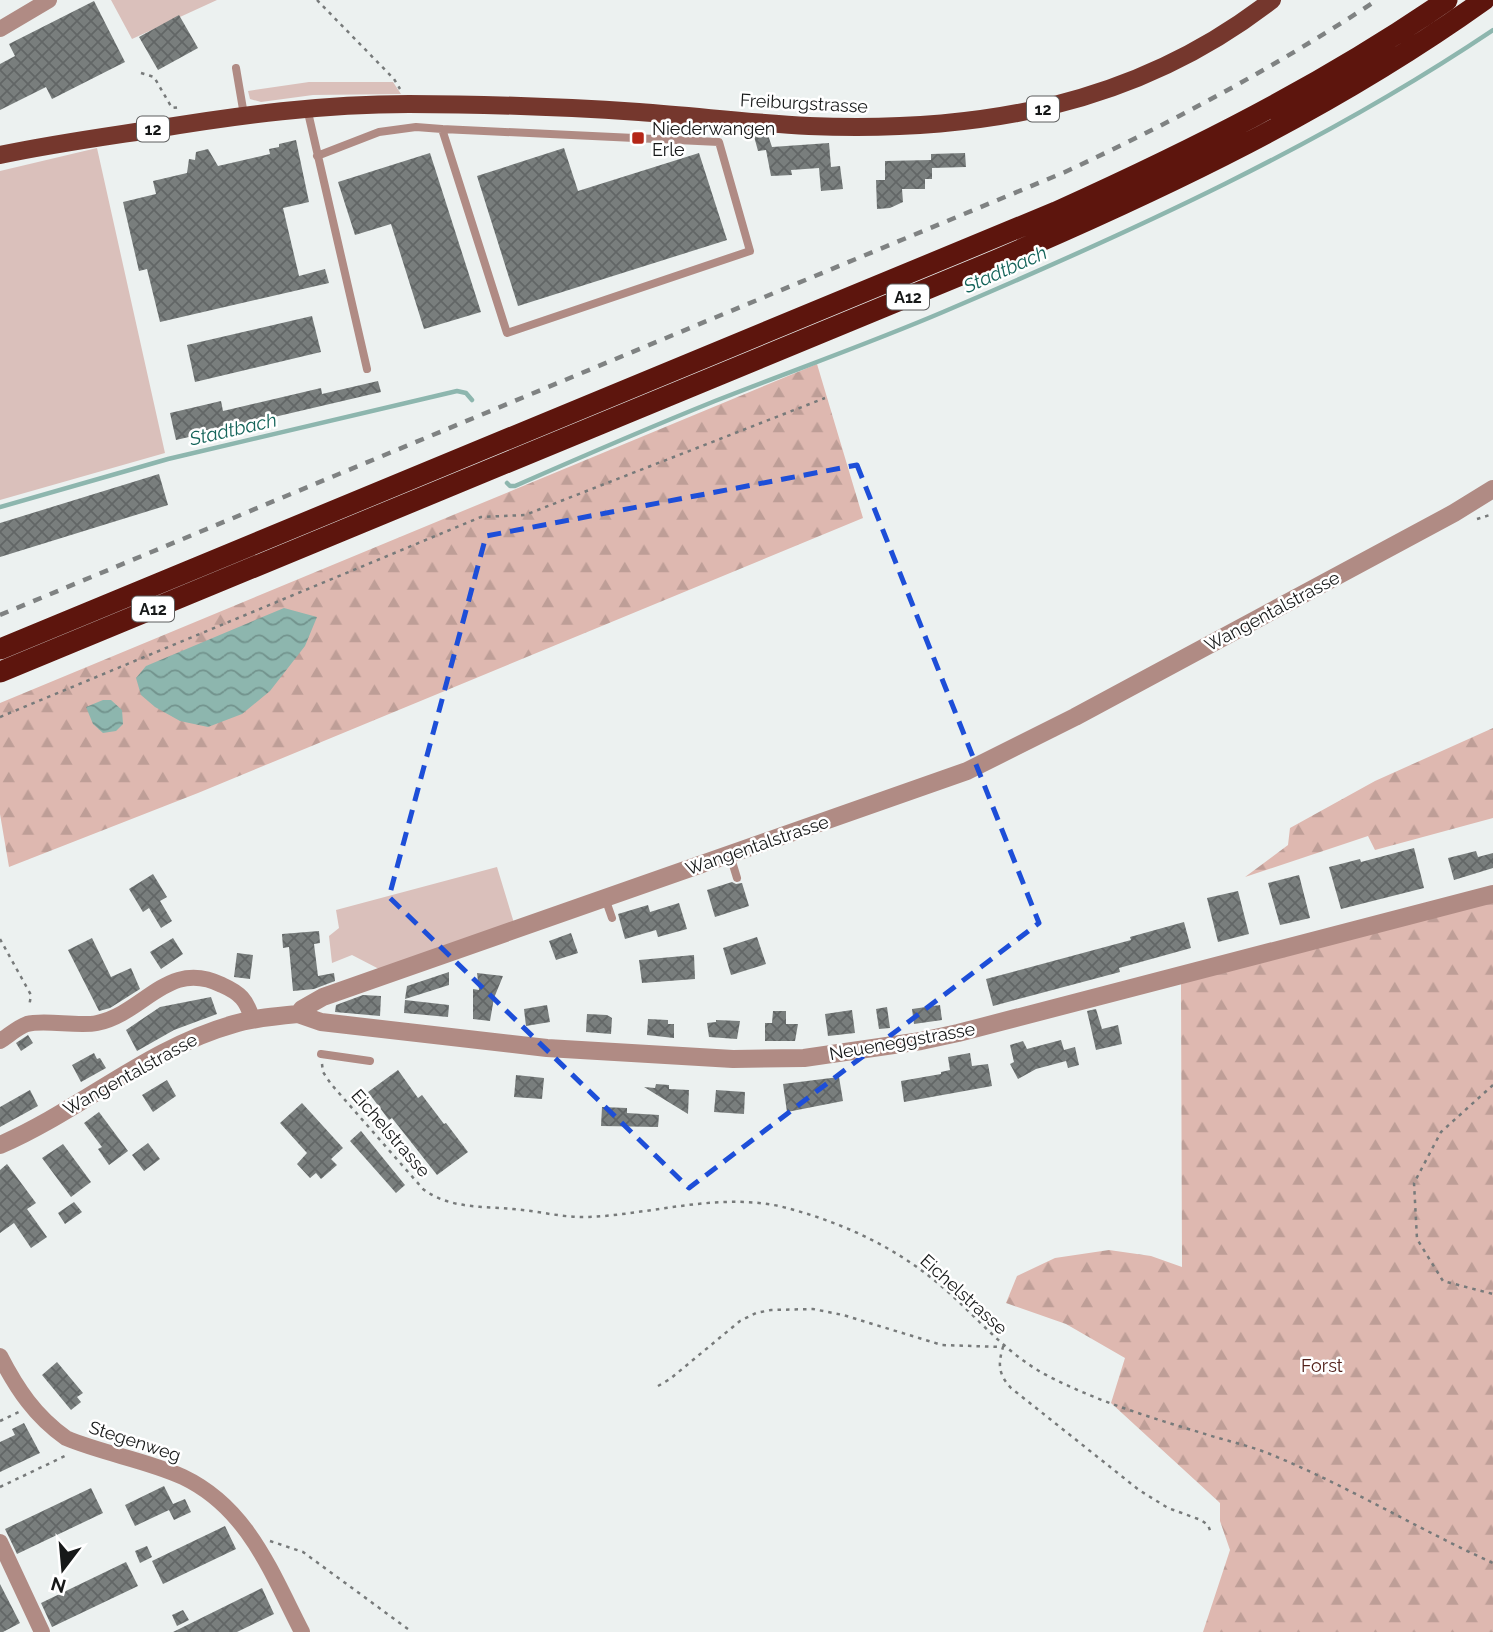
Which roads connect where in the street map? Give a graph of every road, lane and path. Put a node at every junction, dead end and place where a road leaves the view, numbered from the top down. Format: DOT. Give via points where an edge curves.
graph roads {
  1 [pos="49,0"];
  2 [pos="317,0"];
  3 [pos="1272,0"];
  4 [pos="1447,0"];
  5 [pos="1484,0"];
  6 [pos="0,29"];
  7 [pos="236,68"];
  8 [pos="141,73"];
  9 [pos="410,104"];
  10 [pos="182,107"];
  11 [pos="307,108"];
  12 [pos="244,114"];
  13 [pos="442,129"];
  14 [pos="0,155"];
  15 [pos="317,156"];
  16 [pos="367,369"];
  17 [pos="825,398"];
  18 [pos="1493,489"];
  19 [pos="0,649"];
  20 [pos="0,672"];
  21 [pos="0,717"];
  22 [pos="730,855"];
  23 [pos="737,878"];
  24 [pos="1493,894"];
  25 [pos="605,898"];
  26 [pos="612,918"];
  27 [pos="0,939"];
  28 [pos="298,1014"];
  29 [pos="252,1019"];
  30 [pos="28,1024"];
  31 [pos="0,1041"];
  32 [pos="321,1054"];
  33 [pos="370,1061"];
  34 [pos="1493,1086"];
  35 [pos="0,1145"];
  36 [pos="1493,1294"];
  37 [pos="1003,1347"];
  38 [pos="0,1356"];
  39 [pos="658,1386"];
  40 [pos="30,1406"];
  41 [pos="0,1421"];
  42 [pos="86,1446"];
  43 [pos="0,1487"];
  44 [pos="1211,1533"];
  45 [pos="0,1542"];
  46 [pos="256,1544"];
  47 [pos="1493,1563"];
  48 [pos="43,1632"];
  49 [pos="302,1632"];
  50 [pos="412,1632"];
  1 -- 6 [label="street"];
  2 -- 9 [label="path" via="394,79"];
  3 -- 9 [label="main road, Freiburgstrasse / 12" via="1217,39 1144,77 1079,100 983,120 836,127 566,108"];
  4 -- 19 [label="highway, A12" via="1266,111 1066,207"];
  5 -- 20 [label="highway, A12" via="1312,110 1129,203"];
  7 -- 12 [label="lane"];
  8 -- 10 [label="path" via="154,77 172,108"];
  9 -- 11 [label="main road, Freiburgstrasse / 12"];
  11 -- 12 [label="main road, Freiburgstrasse / 12"];
  11 -- 15 [label="lane"];
  12 -- 14 [label="main road, Freiburgstrasse / 12"];
  13 -- 13 [label="lane" via="719,142 750,251 507,333"];
  13 -- 15 [label="lane" via="379,132"];
  15 -- 16 [label="lane"];
  17 -- 21 [label="path" via="525,514 481,517"];
  18 -- 22 [label="street, Wangentalstrasse" via="1002,755"];
  22 -- 23 [label="lane"];
  22 -- 25 [label="street, Wangentalstrasse"];
  24 -- 28 [label="street, Neueneggstrasse" via="958,1033 804,1058 733,1059 547,1048 321,1022"];
  25 -- 26 [label="lane"];
  25 -- 28 [label="street, Wangentalstrasse" via="323,997"];
  27 -- 30 [label="path" via="31,995"];
  28 -- 29 [label="street, Wangentalstrasse"];
  29 -- 30 [label="street" via="243,997 211,979 193,976 169,983 112,1019 94,1024"];
  29 -- 35 [label="street, Wangentalstrasse" via="193,1038"];
  30 -- 31 [label="street"];
  32 -- 33 [label="lane"];
  32 -- 37 [label="path, Eichelstrasse" via="323,1072 331,1084 433,1197 480,1208 565,1216 719,1203 783,1207 858,1232 917,1266"];
  34 -- 36 [label="path" via="1441,1132 1413,1183 1417,1239 1443,1281"];
  37 -- 39 [label="path" via="942,1345 843,1315 813,1309 771,1310 740,1321"];
  37 -- 44 [label="path" via="999,1370 1011,1388 1139,1490 1168,1508 1201,1520"];
  37 -- 47 [label="path, Eichelstrasse" via="1025,1363 1117,1407 1275,1456"];
  38 -- 40 [label="street, Stegenweg"];
  40 -- 41 [label="path"];
  40 -- 42 [label="street, Stegenweg" via="50,1427"];
  42 -- 43 [label="path"];
  42 -- 46 [label="street, Stegenweg" via="154,1466 207,1490 228,1507"];
  45 -- 48 [label="street" via="27,1588"];
  46 -- 49 [label="street, Stegenweg"];
  46 -- 50 [label="path" via="272,1540 303,1552"];
}
